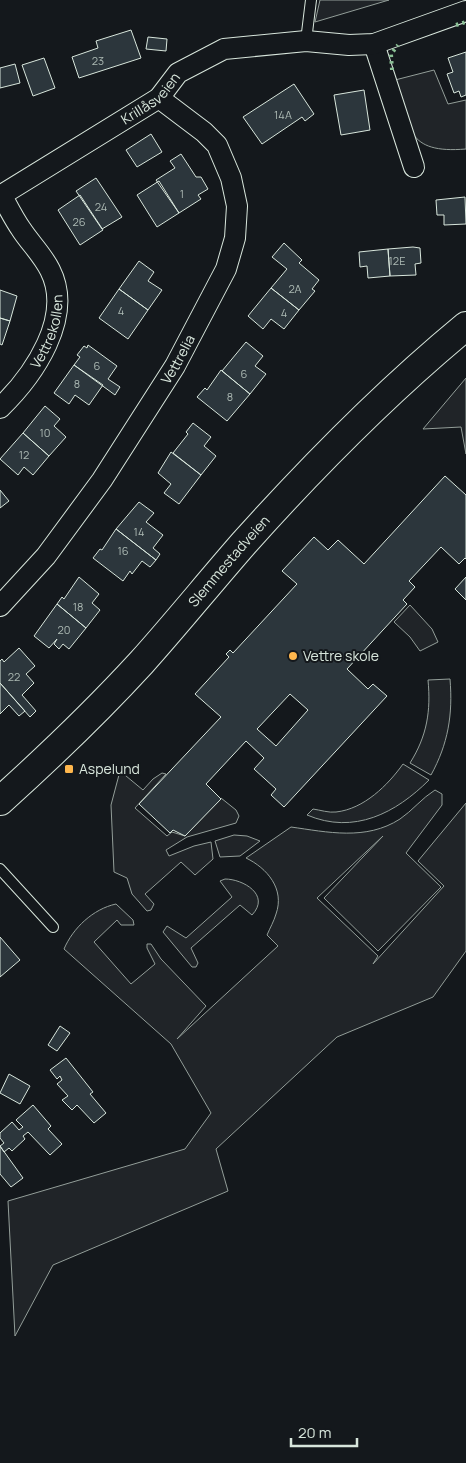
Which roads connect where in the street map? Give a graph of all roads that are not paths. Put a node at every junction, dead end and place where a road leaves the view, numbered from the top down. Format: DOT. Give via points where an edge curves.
graph roads {
  1 [pos="311,0"];
  2 [pos="466,11"];
  3 [pos="306,41"];
  4 [pos="374,44"];
  5 [pos="160,98"];
  6 [pos="414,167"];
  7 [pos="1,196"];
  8 [pos="466,326"];
  9 [pos="0,408"];
  10 [pos="0,606"];
  11 [pos="0,801"];
  12 [pos="0,869"];
  13 [pos="53,926"];
  1 -- 3 [label="lane"];
  2 -- 4 [label="street, Krillåsveien"];
  3 -- 4 [label="street, Krillåsveien"];
  3 -- 5 [label="street, Krillåsveien" via="224,49 178,73"];
  4 -- 6 [label="street"];
  5 -- 7 [label="street, Krillåsveien"];
  5 -- 10 [label="street, Vettrelia" via="217,145 231,178 237,206 235,238 226,269 175,366 112,464 46,556"];
  7 -- 9 [label="street, Vettrekollen" via="50,270 58,300 52,330 39,358"];
  8 -- 11 [label="main road, Slemmestadveien" via="329,453 104,702"];
  12 -- 13 [label="lane"];
}
